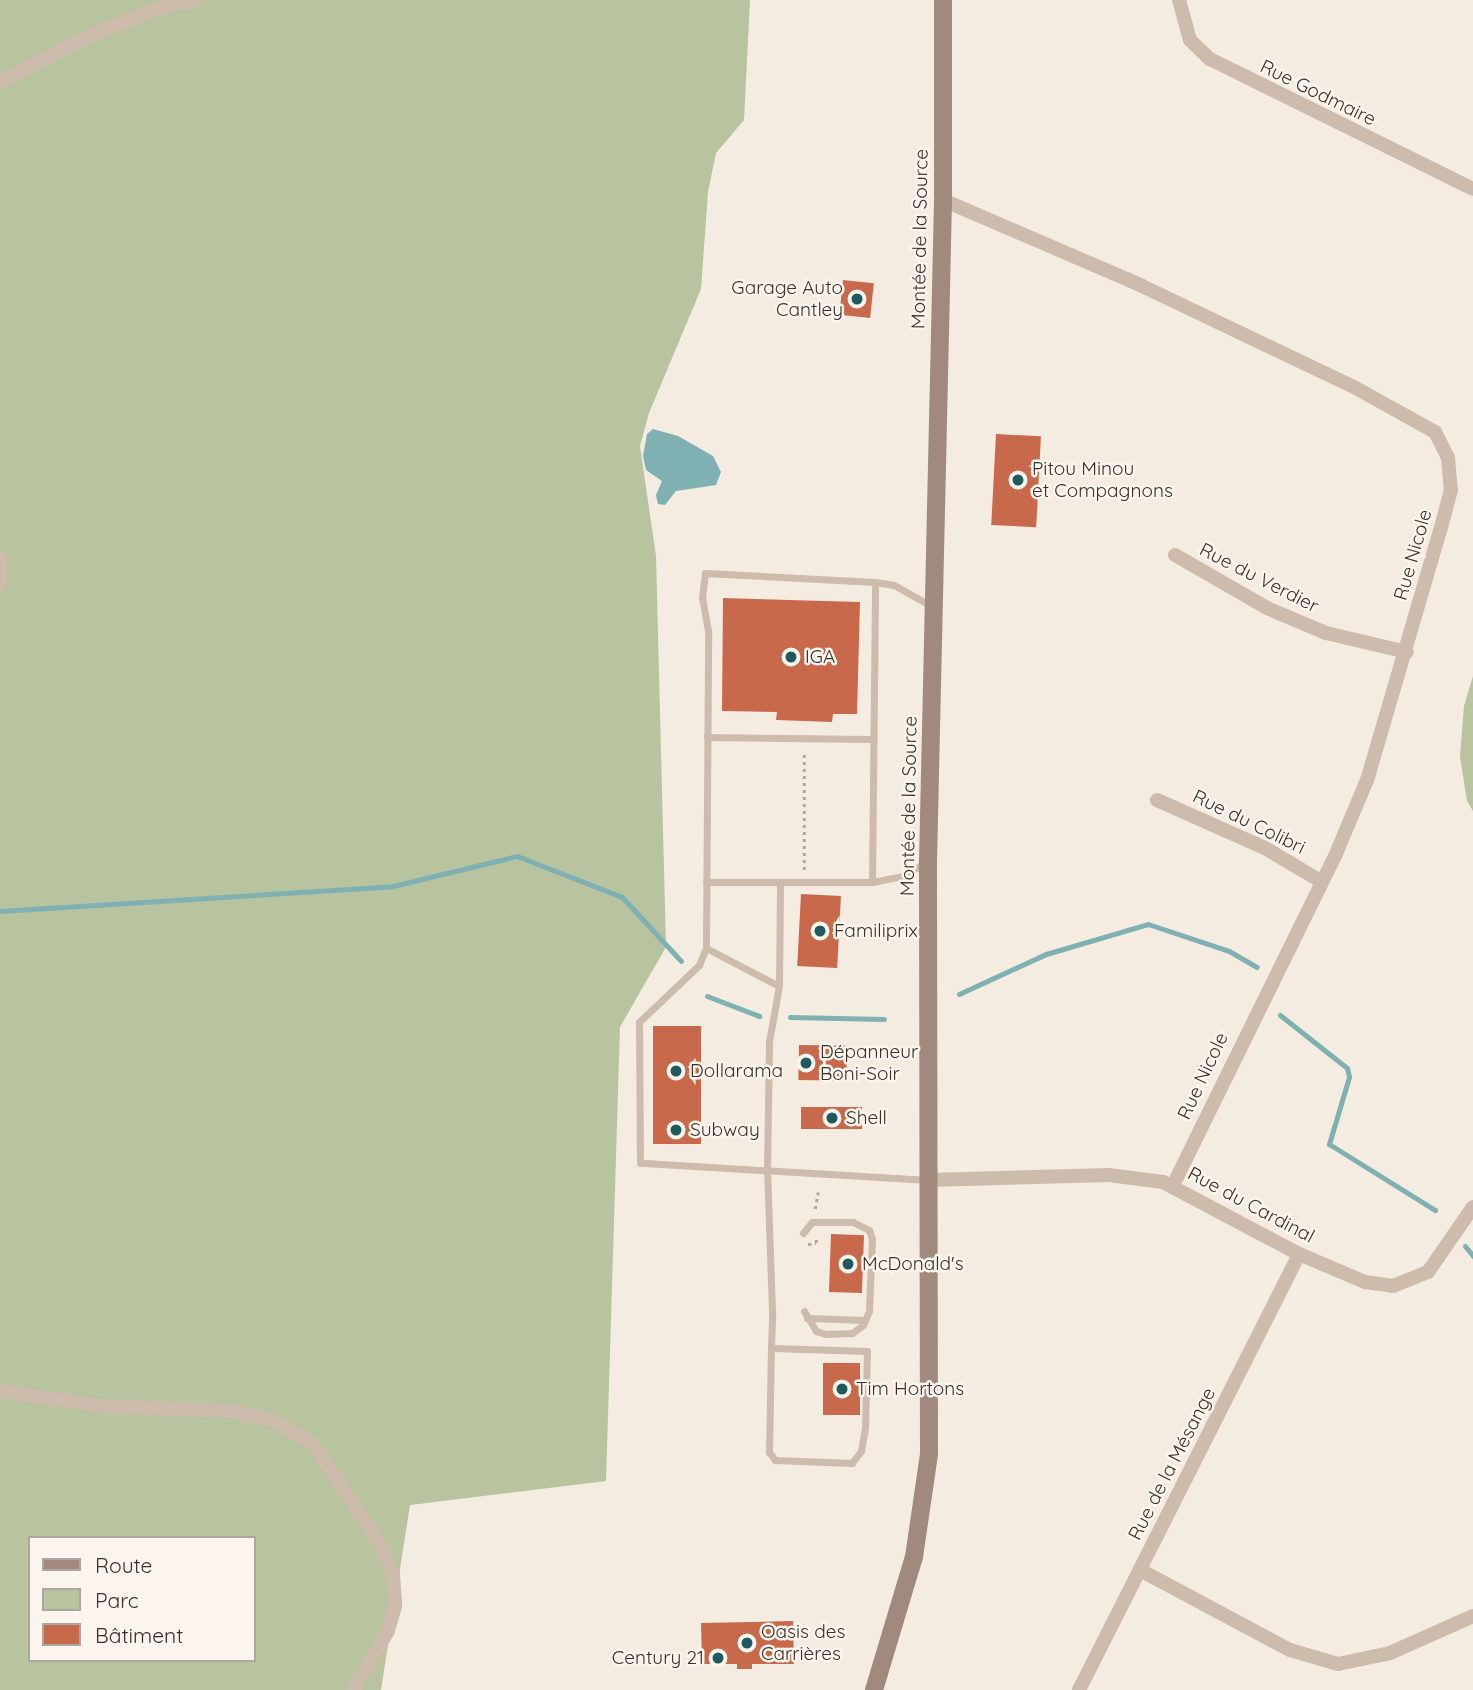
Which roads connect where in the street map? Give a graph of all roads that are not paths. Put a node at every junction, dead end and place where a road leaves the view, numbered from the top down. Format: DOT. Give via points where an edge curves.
graph roads {
  1 [pos="196,0"];
  2 [pos="943,0"];
  3 [pos="1179,0"];
  4 [pos="0,82"];
  5 [pos="1473,189"];
  6 [pos="943,200"];
  7 [pos="1175,555"];
  8 [pos="0,559"];
  9 [pos="875,582"];
  10 [pos="0,584"];
  11 [pos="933,607"];
  12 [pos="1407,652"];
  13 [pos="707,737"];
  14 [pos="873,739"];
  15 [pos="1157,800"];
  16 [pos="928,862"];
  17 [pos="872,881"];
  18 [pos="706,882"];
  19 [pos="1322,882"];
  20 [pos="780,883"];
  21 [pos="706,948"];
  22 [pos="779,986"];
  23 [pos="766,1171"];
  24 [pos="929,1180"];
  25 [pos="1173,1185"];
  26 [pos="1473,1207"];
  27 [pos="803,1233"];
  28 [pos="1299,1254"];
  29 [pos="866,1320"];
  30 [pos="771,1348"];
  31 [pos="0,1391"];
  32 [pos="1140,1570"];
  33 [pos="1473,1616"];
  34 [pos="353,1690"];
  35 [pos="874,1690"];
  36 [pos="1079,1690"];
  1 -- 4 [label="street" via="155,9 83,39"];
  2 -- 6 [label="main road, Montée de la Source"];
  3 -- 5 [label="street, Rue Godmaire" via="1190,40 1210,59"];
  6 -- 11 [label="main road, Montée de la Source"];
  6 -- 12 [label="street, Rue Nicole" via="1140,285 1354,387 1435,432 1448,458 1451,490"];
  7 -- 12 [label="street, Rue du Verdier" via="1216,581 1316,629"];
  8 -- 10 [label="street"];
  9 -- 11 [label="lane" via="894,585"];
  9 -- 13 [label="lane" via="705,573"];
  9 -- 14 [label="lane"];
  11 -- 16 [label="main road, Montée de la Source"];
  12 -- 19 [label="street, Rue Nicole" via="1367,780"];
  13 -- 14 [label="lane"];
  13 -- 18 [label="lane"];
  14 -- 17 [label="lane"];
  15 -- 19 [label="street, Rue du Colibri" via="1265,848"];
  16 -- 17 [label="lane" via="903,876"];
  16 -- 24 [label="main road, Montée de la Source"];
  17 -- 20 [label="lane"];
  18 -- 20 [label="lane"];
  18 -- 21 [label="lane"];
  19 -- 25 [label="street, Rue Nicole"];
  20 -- 22 [label="lane"];
  21 -- 22 [label="lane"];
  21 -- 23 [label="lane" via="699,965 639,1022 640,1163"];
  22 -- 23 [label="lane" via="769,1042"];
  23 -- 24 [label="lane"];
  23 -- 30 [label="lane"];
  24 -- 25 [label="street, Rue du Cardinal" via="1136,1176"];
  24 -- 35 [label="main road, Montée de la Source" via="928,1467 911,1570"];
  25 -- 28 [label="street, Rue du Cardinal"];
  26 -- 28 [label="street, Rue du Cardinal" via="1428,1272 1393,1286 1365,1282"];
  27 -- 29 [label="lane" via="812,1222 853,1222 869,1230"];
  28 -- 32 [label="street, Rue de la Mésange"];
  29 -- 29 [label="lane" via="852,1334 837,1335 816,1331 805,1314"];
  30 -- 30 [label="lane" via="769,1452 775,1460 852,1463 861,1451 867,1351"];
  31 -- 34 [label="street" via="99,1406 232,1412 274,1421 312,1443 382,1547 393,1574 395,1605 388,1631"];
  32 -- 33 [label="street" via="1290,1650 1338,1664 1390,1653"];
  32 -- 36 [label="street, Rue de la Mésange"];
}
